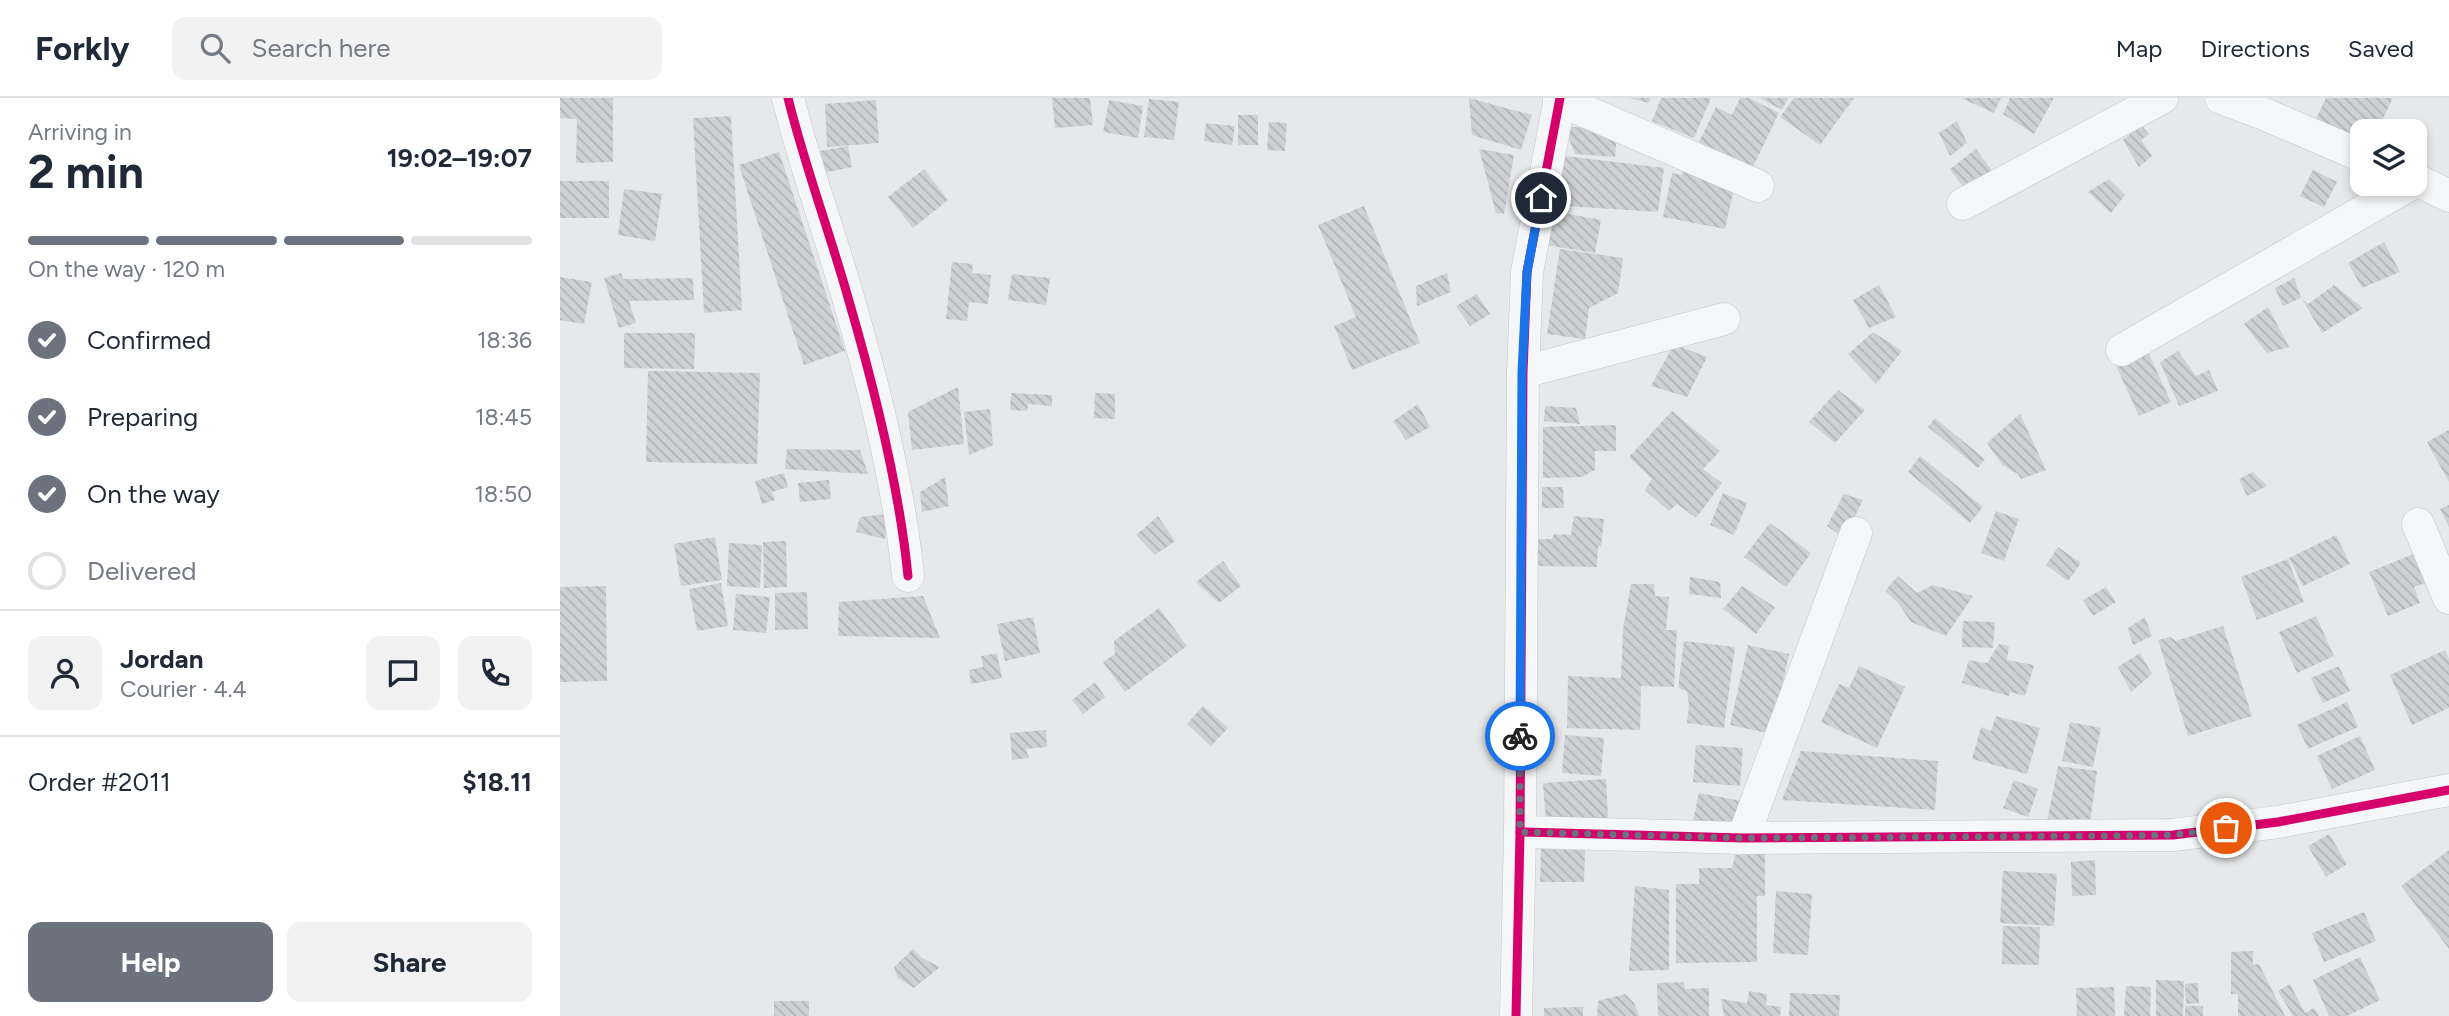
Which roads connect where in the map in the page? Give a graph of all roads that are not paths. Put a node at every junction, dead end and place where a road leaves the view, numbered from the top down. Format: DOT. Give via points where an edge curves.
graph roads {
  1 [pos="788,98"];
  2 [pos="2162,98"];
  3 [pos="2221,98"];
  4 [pos="1559,99"];
  5 [pos="2350,151"];
  6 [pos="1758,186"];
  7 [pos="2427,186"];
  8 [pos="2449,195"];
  9 [pos="2389,196"];
  10 [pos="1963,204"];
  11 [pos="1724,319"];
  12 [pos="2122,350"];
  13 [pos="1522,372"];
  14 [pos="2418,524"];
  15 [pos="1856,533"];
  16 [pos="908,576"];
  17 [pos="2449,598"];
  18 [pos="2449,790"];
  19 [pos="1520,832"];
  20 [pos="1743,838"];
  21 [pos="1516,1016"];
  1 -- 16 [label="street" via="871,386 903,527"];
  2 -- 10 [label="street"];
  3 -- 5 [label="street"];
  4 -- 6 [label="street"];
  4 -- 13 [label="street" via="1527,272"];
  7 -- 8 [label="street"];
  9 -- 12 [label="street"];
  11 -- 13 [label="street"];
  13 -- 19 [label="street"];
  14 -- 17 [label="street"];
  15 -- 20 [label="street"];
  18 -- 20 [label="street" via="2278,822 2173,835"];
  19 -- 20 [label="street"];
  19 -- 21 [label="street"];
}
